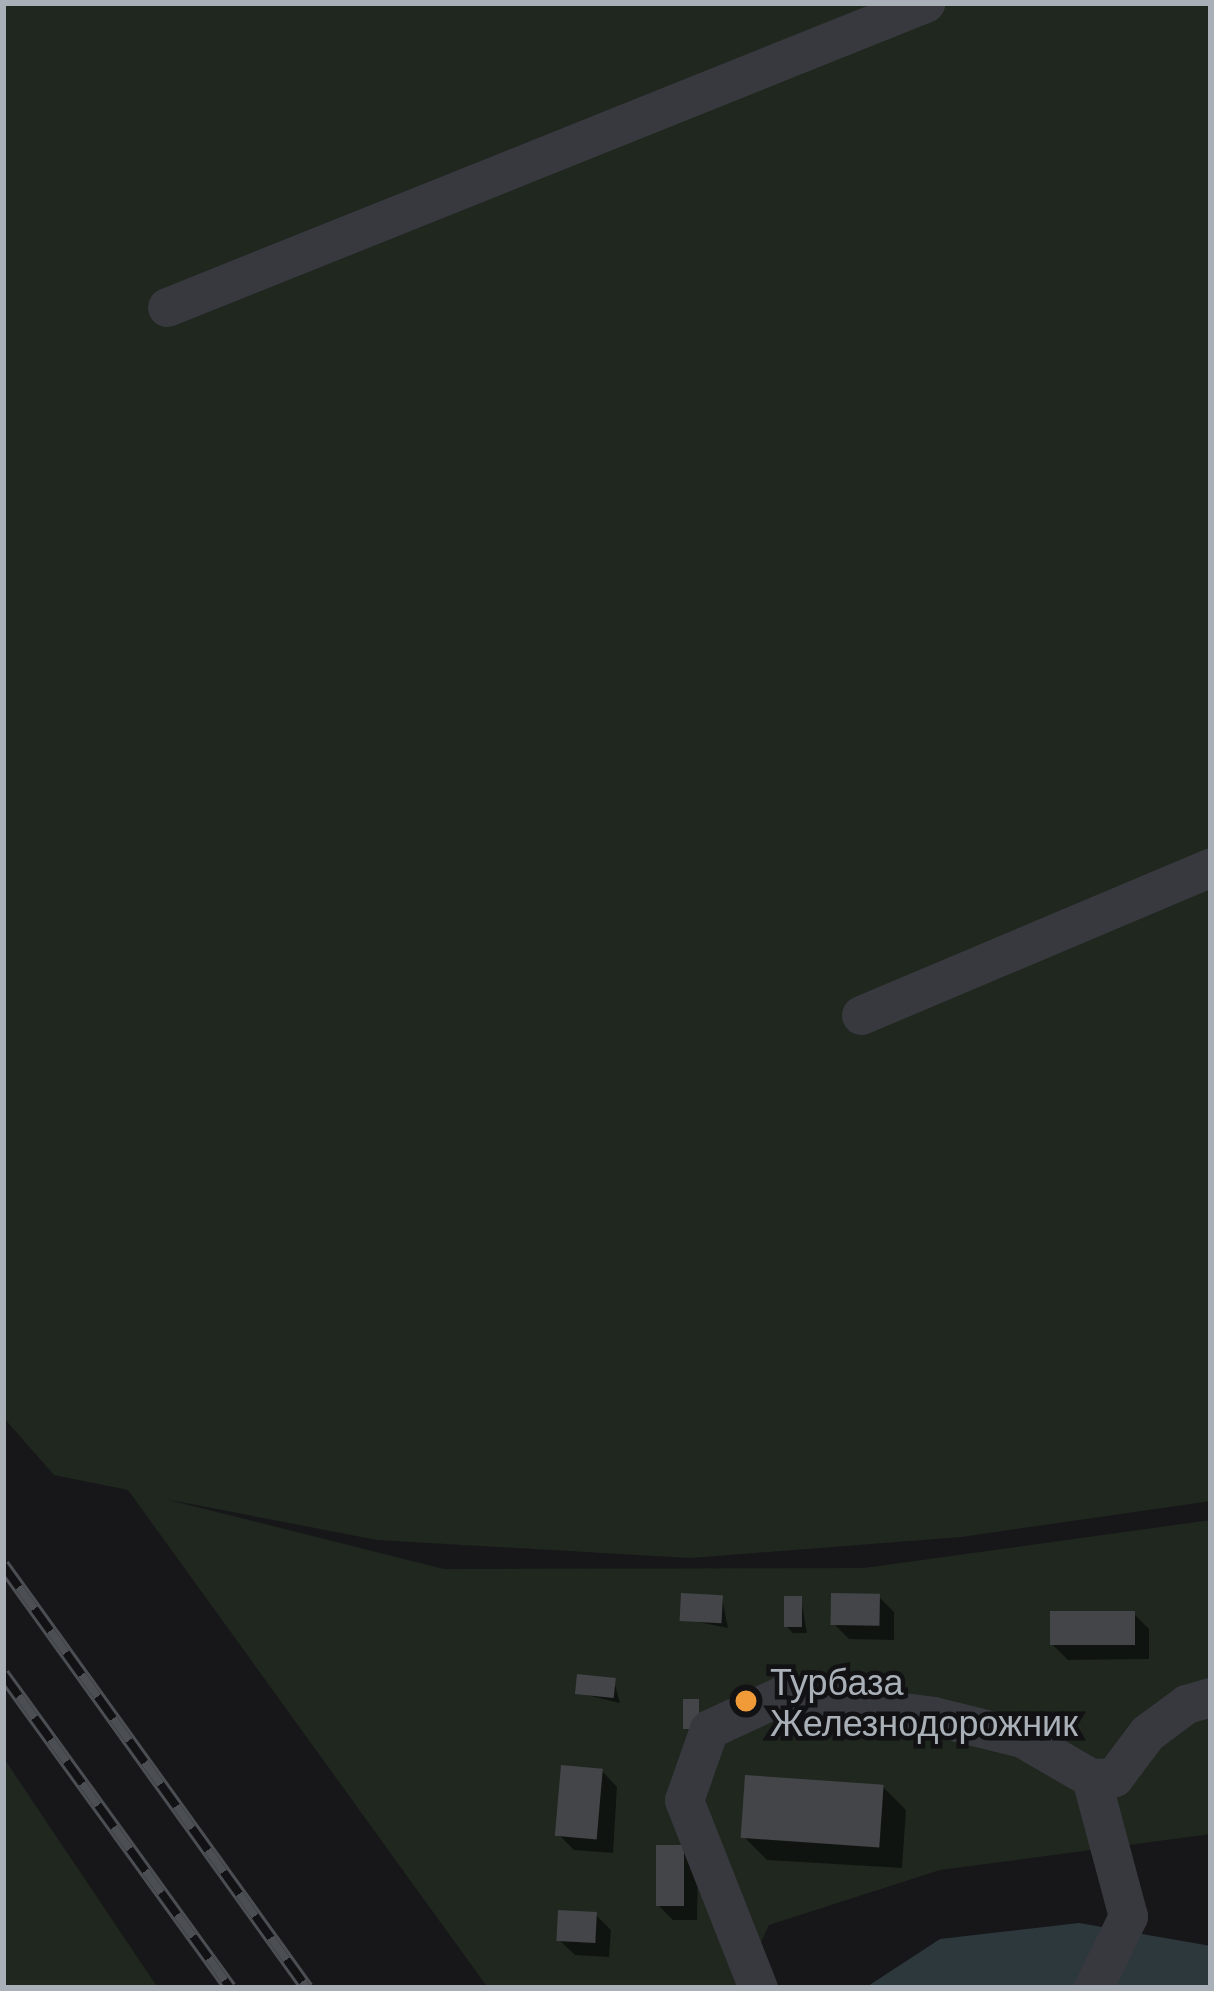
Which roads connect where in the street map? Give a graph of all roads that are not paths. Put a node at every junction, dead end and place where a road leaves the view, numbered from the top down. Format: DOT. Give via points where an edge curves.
graph roads {
  1 [pos="926,3"];
  2 [pos="167,308"];
  3 [pos="1211,867"];
  4 [pos="861,1015"];
  5 [pos="1211,1697"];
  6 [pos="1091,1778"];
  7 [pos="758,1988"];
  8 [pos="1093,1988"];
  1 -- 2 [label="street"];
  3 -- 4 [label="street"];
  5 -- 6 [label="street" via="1186,1704 1147,1733 1114,1777"];
  6 -- 7 [label="street" via="1022,1738 781,1696 709,1729 684,1799"];
  6 -- 8 [label="street" via="1128,1916"];
}
